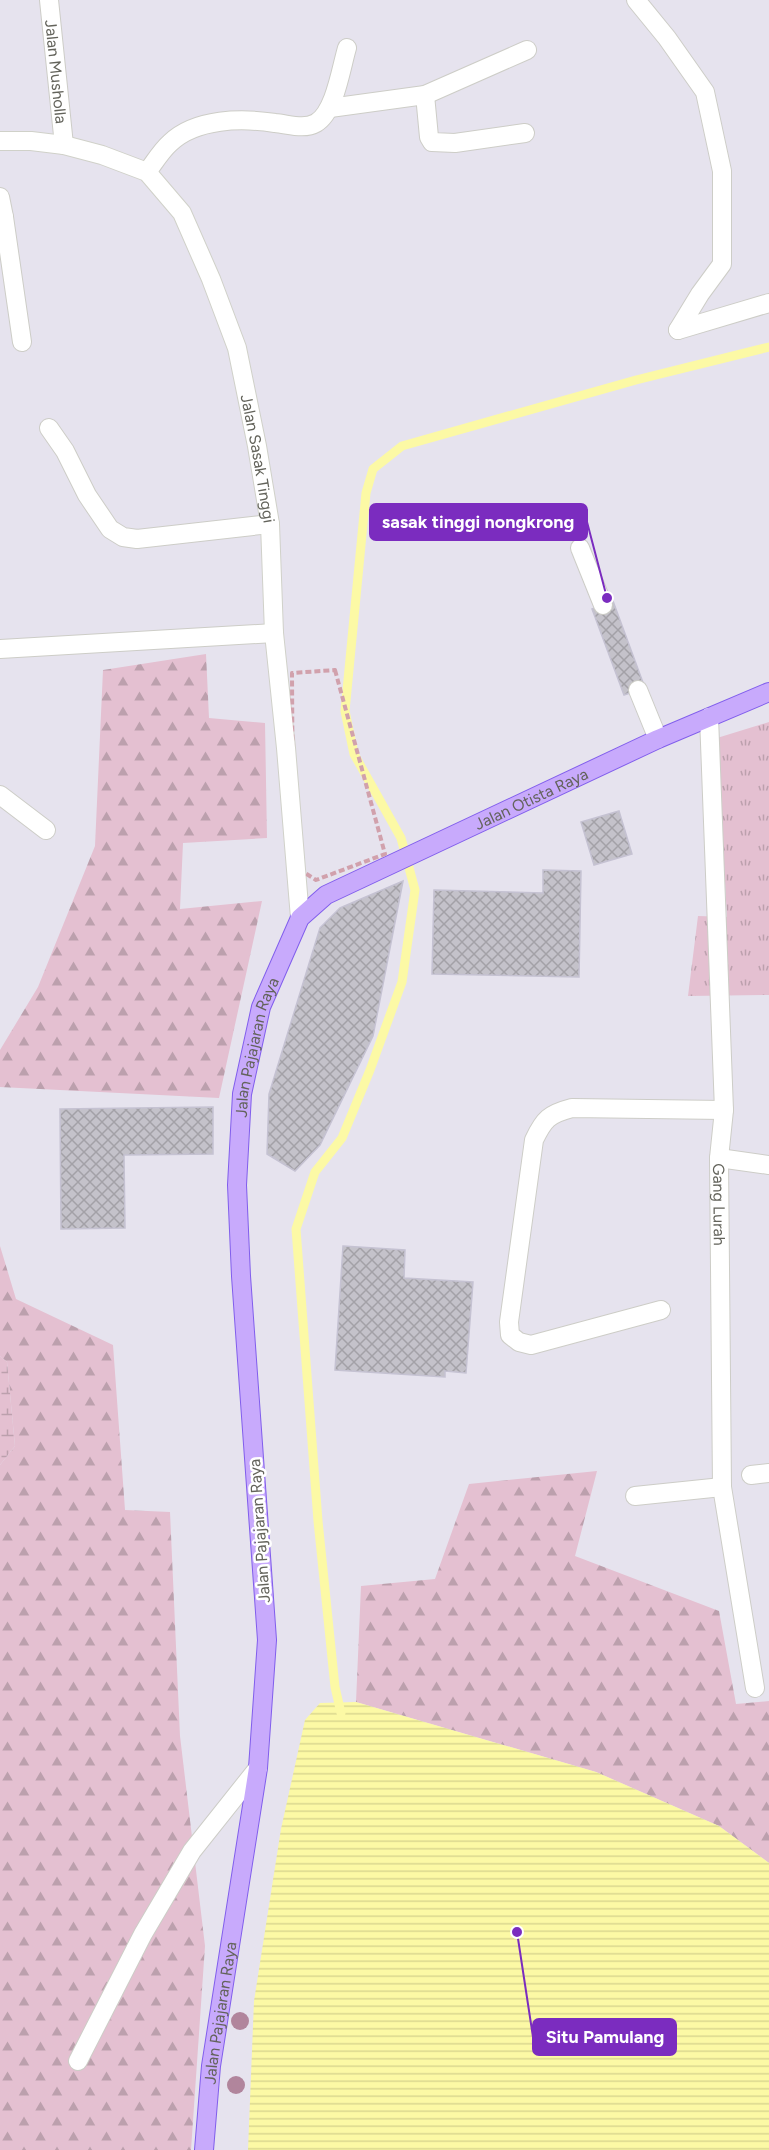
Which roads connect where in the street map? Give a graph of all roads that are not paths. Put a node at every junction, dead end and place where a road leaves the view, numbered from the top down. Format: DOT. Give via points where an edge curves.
graph roads {
  1 [pos="49,0"];
  2 [pos="636,0"];
  3 [pos="347,48"];
  4 [pos="527,50"];
  5 [pos="425,95"];
  6 [pos="330,108"];
  7 [pos="525,133"];
  8 [pos="0,141"];
  9 [pos="64,145"];
  10 [pos="147,172"];
  11 [pos="0,197"];
  12 [pos="2,218"];
  13 [pos="769,303"];
  14 [pos="22,342"];
  15 [pos="50,428"];
  16 [pos="270,524"];
  17 [pos="580,548"];
  18 [pos="603,605"];
  19 [pos="274,633"];
  20 [pos="0,649"];
  21 [pos="638,690"];
  22 [pos="769,692"];
  23 [pos="709,717"];
  24 [pos="658,739"];
  25 [pos="0,795"];
  26 [pos="46,830"];
  27 [pos="300,918"];
  28 [pos="724,1110"];
  29 [pos="719,1158"];
  30 [pos="769,1165"];
  31 [pos="661,1310"];
  32 [pos="769,1473"];
  33 [pos="751,1475"];
  34 [pos="722,1487"];
  35 [pos="635,1496"];
  36 [pos="755,1688"];
  37 [pos="258,1768"];
  38 [pos="78,2061"];
  39 [pos="204,2150"];
  1 -- 9 [label="street, Jalan Musholla"];
  2 -- 13 [label="street" via="705,92 722,171 722,264 678,330"];
  3 -- 6 [label="street"];
  4 -- 5 [label="street"];
  5 -- 6 [label="street"];
  5 -- 7 [label="street" via="432,142"];
  6 -- 10 [label="street" via="316,123 302,126 246,120 191,130 171,142"];
  8 -- 9 [label="street, Jalan Sasak Tinggi"];
  9 -- 10 [label="street, Jalan Sasak Tinggi"];
  10 -- 16 [label="street, Jalan Sasak Tinggi" via="182,213 237,348"];
  11 -- 12 [label="street"];
  12 -- 14 [label="street"];
  15 -- 16 [label="street" via="87,495 110,529 123,537 137,539"];
  16 -- 19 [label="street, Jalan Sasak Tinggi"];
  17 -- 18 [label="street"];
  19 -- 20 [label="street"];
  19 -- 27 [label="street, Jalan Sasak Tinggi"];
  21 -- 24 [label="street"];
  22 -- 23 [label="main road, Jalan Otista Raya"];
  23 -- 24 [label="main road, Jalan Otista Raya"];
  23 -- 28 [label="street, Gang Lurah"];
  24 -- 27 [label="main road, Jalan Otista Raya" via="435,843 384,860 326,895"];
  25 -- 26 [label="street"];
  27 -- 37 [label="main road, Jalan Pajajaran Raya" via="261,1007 242,1094 237,1185 267,1640"];
  28 -- 29 [label="street, Gang Lurah"];
  28 -- 31 [label="street" via="572,1108 555,1112 543,1122 534,1140 510,1335 531,1345"];
  29 -- 30 [label="street"];
  29 -- 34 [label="street, Gang Lurah"];
  32 -- 33 [label="street"];
  34 -- 35 [label="street"];
  34 -- 36 [label="street, Gang Lurah"];
  37 -- 38 [label="street" via="192,1851 143,1934"];
  37 -- 39 [label="main road, Jalan Pajajaran Raya" via="211,2066"];
}
